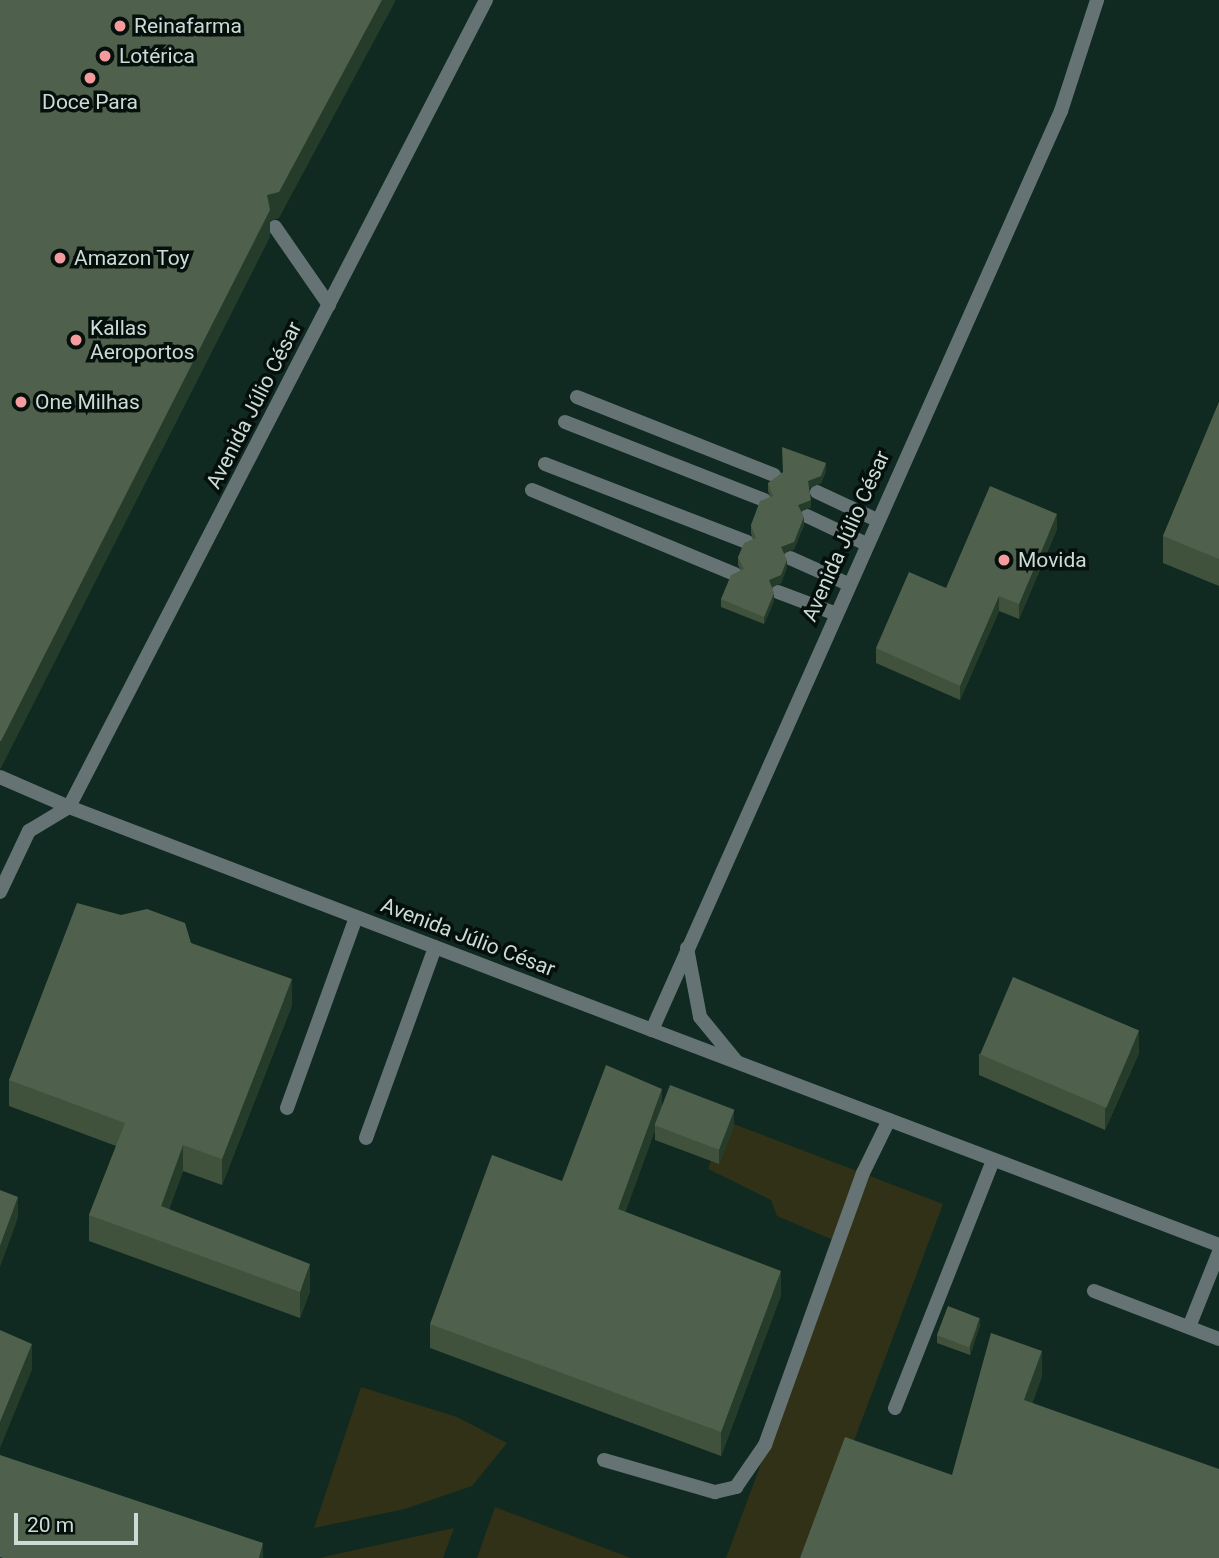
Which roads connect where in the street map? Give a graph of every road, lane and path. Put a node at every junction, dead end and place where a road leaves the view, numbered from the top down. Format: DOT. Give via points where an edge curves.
graph roads {
  1 [pos="486,0"];
  2 [pos="1097,0"];
  3 [pos="275,227"];
  4 [pos="329,305"];
  5 [pos="577,397"];
  6 [pos="565,422"];
  7 [pos="545,464"];
  8 [pos="774,475"];
  9 [pos="532,491"];
  10 [pos="817,492"];
  11 [pos="764,500"];
  12 [pos="807,516"];
  13 [pos="875,519"];
  14 [pos="747,542"];
  15 [pos="864,543"];
  16 [pos="790,558"];
  17 [pos="735,574"];
  18 [pos="846,583"];
  19 [pos="778,592"];
  20 [pos="834,613"];
  21 [pos="0,777"];
  22 [pos="69,807"];
  23 [pos="0,892"];
  24 [pos="356,917"];
  25 [pos="435,947"];
  26 [pos="687,948"];
  27 [pos="652,1030"];
  28 [pos="741,1065"];
  29 [pos="287,1108"];
  30 [pos="889,1120"];
  31 [pos="366,1138"];
  32 [pos="993,1160"];
  33 [pos="1219,1245"];
  34 [pos="1219,1252"];
  35 [pos="1094,1291"];
  36 [pos="1189,1327"];
  37 [pos="1219,1339"];
  38 [pos="895,1408"];
  39 [pos="604,1460"];
  1 -- 4 [label="street, Avenida Júlio César"];
  2 -- 13 [label="street, Avenida Júlio César" via="1061,111"];
  3 -- 4 [label="street"];
  4 -- 22 [label="street, Avenida Júlio César"];
  5 -- 8 [label="street"];
  6 -- 11 [label="street"];
  7 -- 14 [label="street"];
  9 -- 17 [label="street"];
  10 -- 13 [label="street"];
  12 -- 15 [label="street"];
  13 -- 15 [label="street, Avenida Júlio César"];
  15 -- 18 [label="street, Avenida Júlio César"];
  16 -- 18 [label="street"];
  18 -- 20 [label="street, Avenida Júlio César"];
  19 -- 20 [label="street"];
  20 -- 26 [label="street, Avenida Júlio César"];
  21 -- 22 [label="street"];
  22 -- 23 [label="street" via="29,831"];
  22 -- 24 [label="street, Avenida Júlio César"];
  24 -- 25 [label="street, Avenida Júlio César"];
  24 -- 29 [label="street"];
  25 -- 27 [label="street, Avenida Júlio César"];
  25 -- 31 [label="street"];
  26 -- 27 [label="street, Avenida Júlio César"];
  26 -- 28 [label="street" via="700,1017"];
  27 -- 28 [label="street"];
  28 -- 30 [label="street"];
  30 -- 32 [label="street"];
  30 -- 39 [label="street" via="863,1173 765,1445 736,1487 715,1492"];
  32 -- 33 [label="street"];
  32 -- 38 [label="street"];
  34 -- 36 [label="street"];
  35 -- 36 [label="street"];
  36 -- 37 [label="street"];
}
